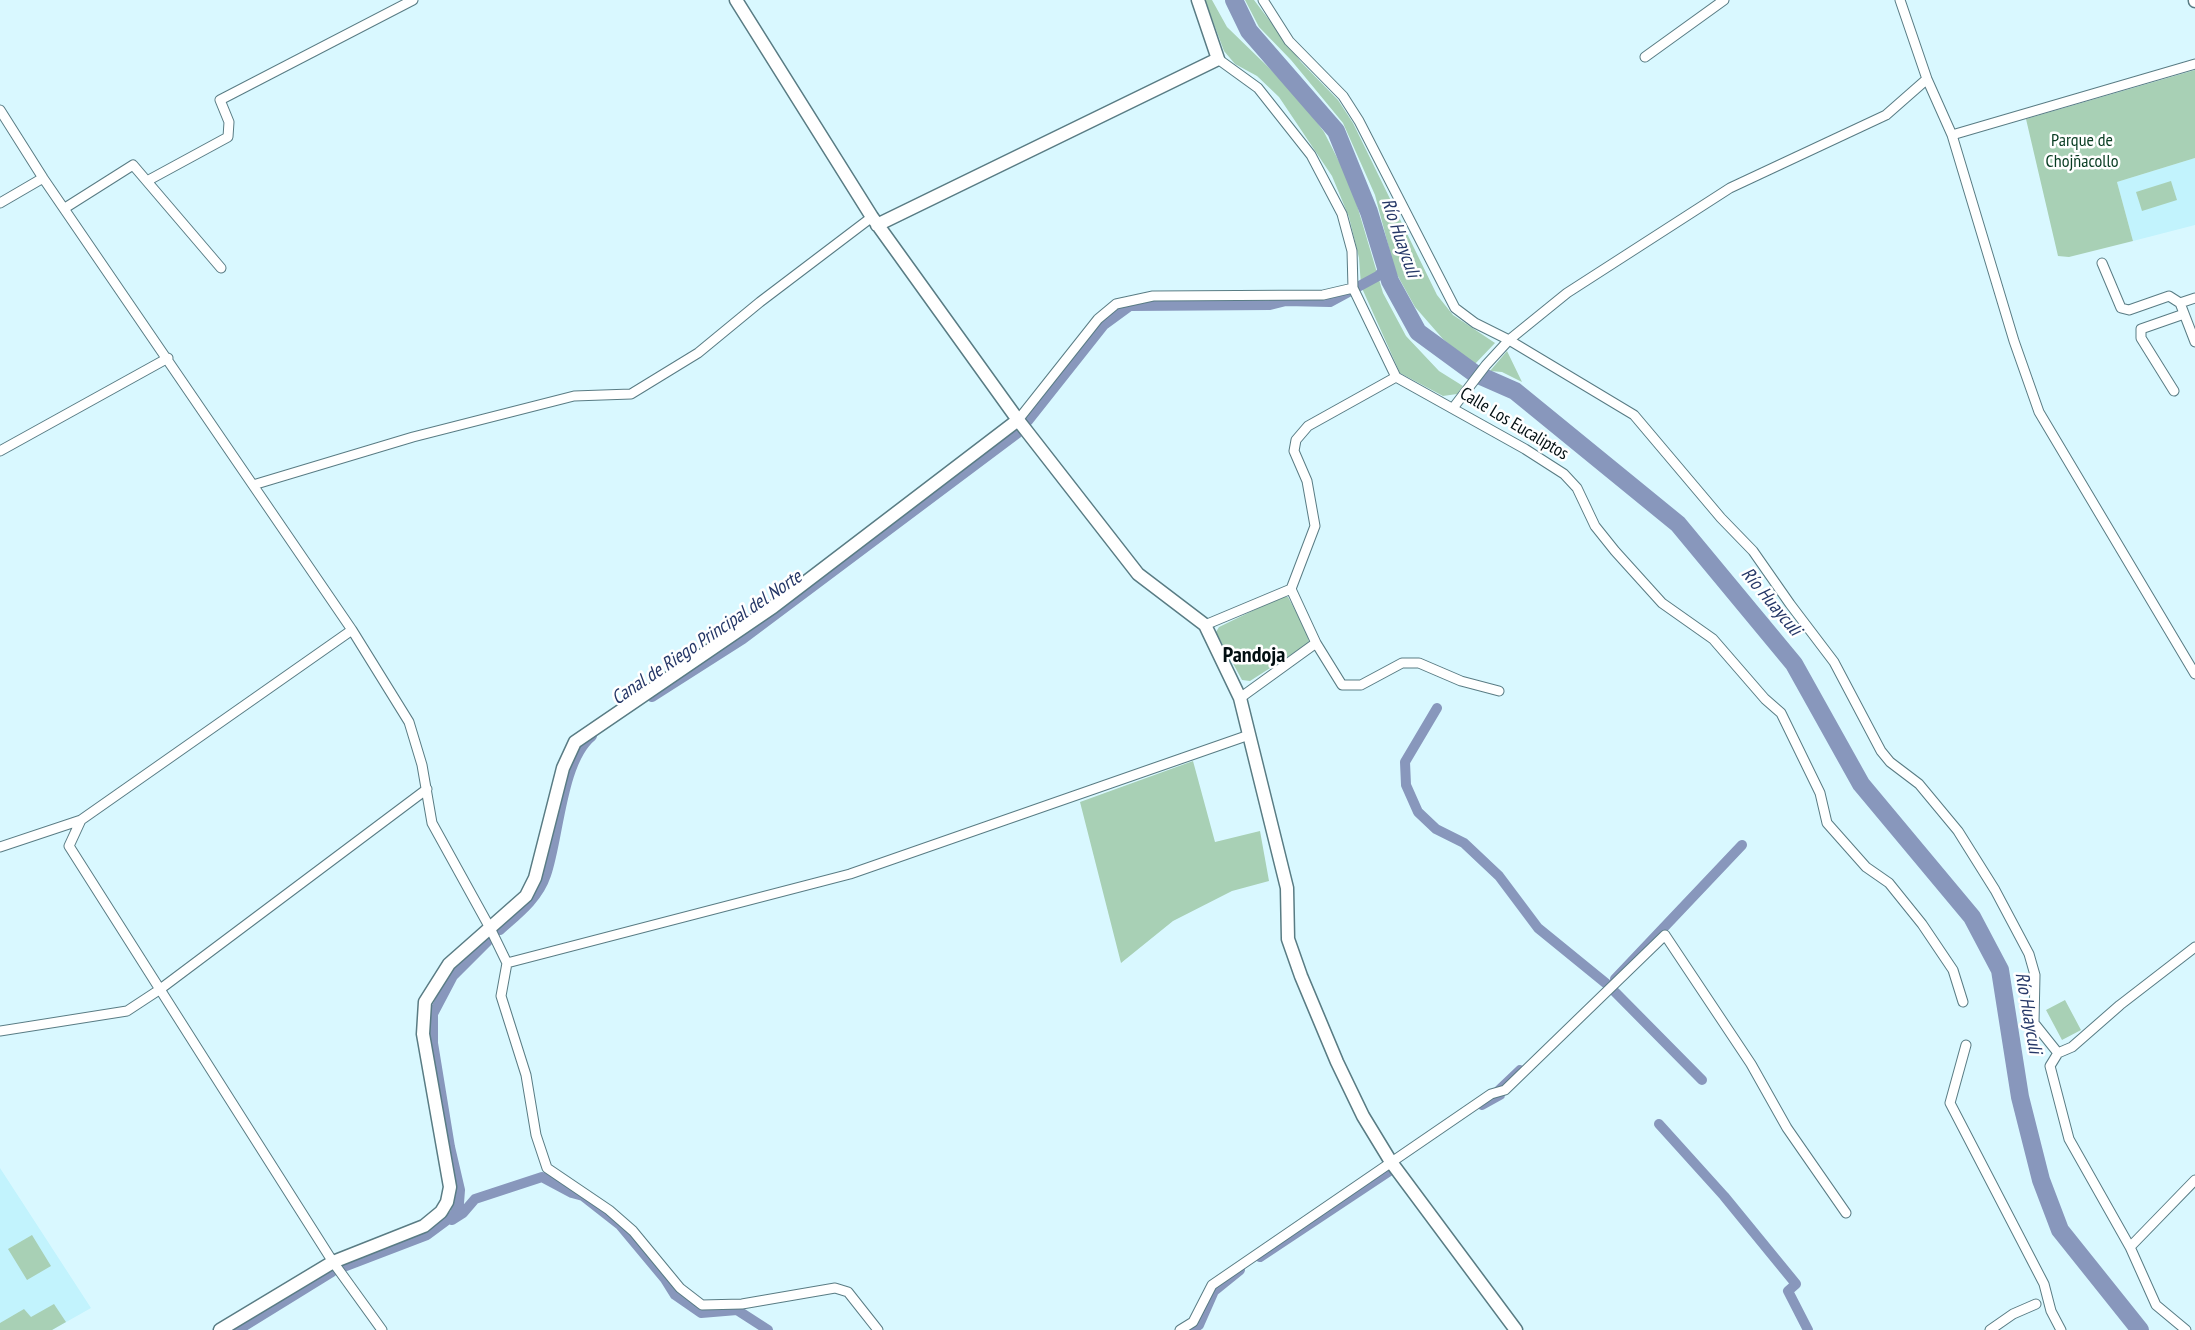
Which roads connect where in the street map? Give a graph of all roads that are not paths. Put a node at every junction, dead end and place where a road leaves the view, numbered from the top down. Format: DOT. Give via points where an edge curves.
graph roads {
  1 [pos="413,0"];
  2 [pos="736,0"];
  3 [pos="1198,0"];
  4 [pos="1263,0"];
  5 [pos="1724,0"];
  6 [pos="1900,0"];
  7 [pos="1645,57"];
  8 [pos="1218,59"];
  9 [pos="2195,64"];
  10 [pos="1927,79"];
  11 [pos="0,110"];
  12 [pos="1952,135"];
  13 [pos="43,178"];
  14 [pos="147,181"];
  15 [pos="0,203"];
  16 [pos="64,208"];
  17 [pos="874,221"];
  18 [pos="2102,263"];
  19 [pos="221,268"];
  20 [pos="1353,288"];
  21 [pos="2195,298"];
  22 [pos="2180,303"];
  23 [pos="2184,314"];
  24 [pos="1509,340"];
  25 [pos="2195,342"];
  26 [pos="168,358"];
  27 [pos="1396,376"];
  28 [pos="2174,391"];
  29 [pos="1454,408"];
  30 [pos="1018,420"];
  31 [pos="0,451"];
  32 [pos="253,485"];
  33 [pos="1291,589"];
  34 [pos="1205,625"];
  35 [pos="352,630"];
  36 [pos="1316,643"];
  37 [pos="2195,674"];
  38 [pos="1499,691"];
  39 [pos="1240,698"];
  40 [pos="1249,735"];
  41 [pos="427,789"];
  42 [pos="81,820"];
  43 [pos="0,847"];
  44 [pos="490,928"];
  45 [pos="2195,947"];
  46 [pos="507,963"];
  47 [pos="159,990"];
  48 [pos="1963,1002"];
  49 [pos="0,1031"];
  50 [pos="1966,1045"];
  51 [pos="2058,1053"];
  52 [pos="1391,1162"];
  53 [pos="2195,1180"];
  54 [pos="1846,1213"];
  55 [pos="2130,1247"];
  56 [pos="334,1262"];
  57 [pos="2036,1304"];
  58 [pos="220,1330"];
  59 [pos="382,1330"];
  60 [pos="878,1330"];
  61 [pos="1180,1330"];
  62 [pos="1516,1330"];
  63 [pos="1990,1330"];
  64 [pos="2061,1330"];
  65 [pos="2186,1330"];
  1 -- 14 [label="street" via="220,100 229,122 228,137"];
  2 -- 17 [label="street"];
  3 -- 8 [label="street"];
  4 -- 24 [label="street" via="1289,41 1344,96 1360,121 1455,308 1475,324"];
  5 -- 7 [label="street"];
  6 -- 10 [label="street"];
  8 -- 17 [label="street"];
  8 -- 20 [label="street" via="1258,88 1311,155 1342,214 1352,251"];
  9 -- 12 [label="street"];
  10 -- 12 [label="street"];
  10 -- 24 [label="street" via="1873,123 1721,193 1567,293"];
  11 -- 13 [label="street"];
  12 -- 37 [label="street" via="2014,342 2039,412"];
  13 -- 15 [label="street"];
  13 -- 16 [label="street"];
  14 -- 16 [label="street" via="133,165"];
  14 -- 19 [label="street"];
  16 -- 26 [label="street"];
  17 -- 30 [label="street"];
  17 -- 32 [label="street" via="760,302 698,353 631,394 574,396 413,437"];
  18 -- 22 [label="street" via="2121,308 2129,310 2170,296"];
  20 -- 27 [label="street"];
  20 -- 30 [label="street" via="1323,295 1153,296 1116,304 1098,319"];
  21 -- 22 [label="street"];
  22 -- 23 [label="street"];
  23 -- 25 [label="street"];
  23 -- 28 [label="street" via="2142,329 2141,338"];
  24 -- 29 [label="street"];
  24 -- 51 [label="street" via="1634,414 1721,518 1754,551 1834,662 1881,751 1919,784 1958,831 1995,890 2029,954 2035,975 2034,1024"];
  26 -- 31 [label="street"];
  26 -- 32 [label="street"];
  27 -- 29 [label="street, Calle Los Eucaliptos"];
  27 -- 33 [label="street" via="1308,426 1296,440 1294,451 1307,481 1315,526"];
  29 -- 48 [label="street, Calle Los Eucaliptos" via="1564,474 1578,488 1595,526 1621,558 1662,603 1713,639 1781,713 1820,792 1827,822 1866,867 1889,883 1922,924 1953,970"];
  30 -- 34 [label="street" via="1138,574"];
  30 -- 44 [label="street" via="773,607 575,742 564,768 536,878 526,896"];
  32 -- 35 [label="street"];
  33 -- 34 [label="street"];
  33 -- 36 [label="street"];
  34 -- 39 [label="street"];
  35 -- 41 [label="street" via="409,722"];
  35 -- 42 [label="street"];
  36 -- 38 [label="street" via="1342,685 1361,685 1402,663 1419,662 1461,681"];
  36 -- 39 [label="street"];
  39 -- 40 [label="street"];
  40 -- 46 [label="street" via="850,874"];
  40 -- 52 [label="street" via="1288,888 1288,939 1337,1062 1363,1116"];
  41 -- 44 [label="street" via="432,823"];
  41 -- 47 [label="street"];
  42 -- 43 [label="street"];
  42 -- 47 [label="street" via="69,846"];
  44 -- 46 [label="street"];
  44 -- 56 [label="street" via="449,964 425,1002 423,1034 450,1187 447,1202 441,1212 424,1226"];
  45 -- 51 [label="street" via="2072,1047"];
  46 -- 60 [label="street" via="501,996 526,1075 536,1135 547,1168 609,1210 633,1231 680,1288 702,1305 742,1304 834,1288 848,1292"];
  47 -- 49 [label="street" via="127,1011"];
  47 -- 56 [label="street"];
  50 -- 64 [label="street" via="1950,1103 2044,1284 2051,1311"];
  51 -- 55 [label="street" via="2050,1066 2069,1139"];
  52 -- 54 [label="street" via="1491,1094 1506,1090 1665,935 1751,1064 1787,1128"];
  52 -- 61 [label="street" via="1212,1285 1193,1322"];
  52 -- 62 [label="street"];
  53 -- 55 [label="street"];
  55 -- 65 [label="street" via="2156,1305"];
  56 -- 58 [label="street"];
  56 -- 59 [label="street"];
  57 -- 63 [label="street" via="2013,1314"];
}
